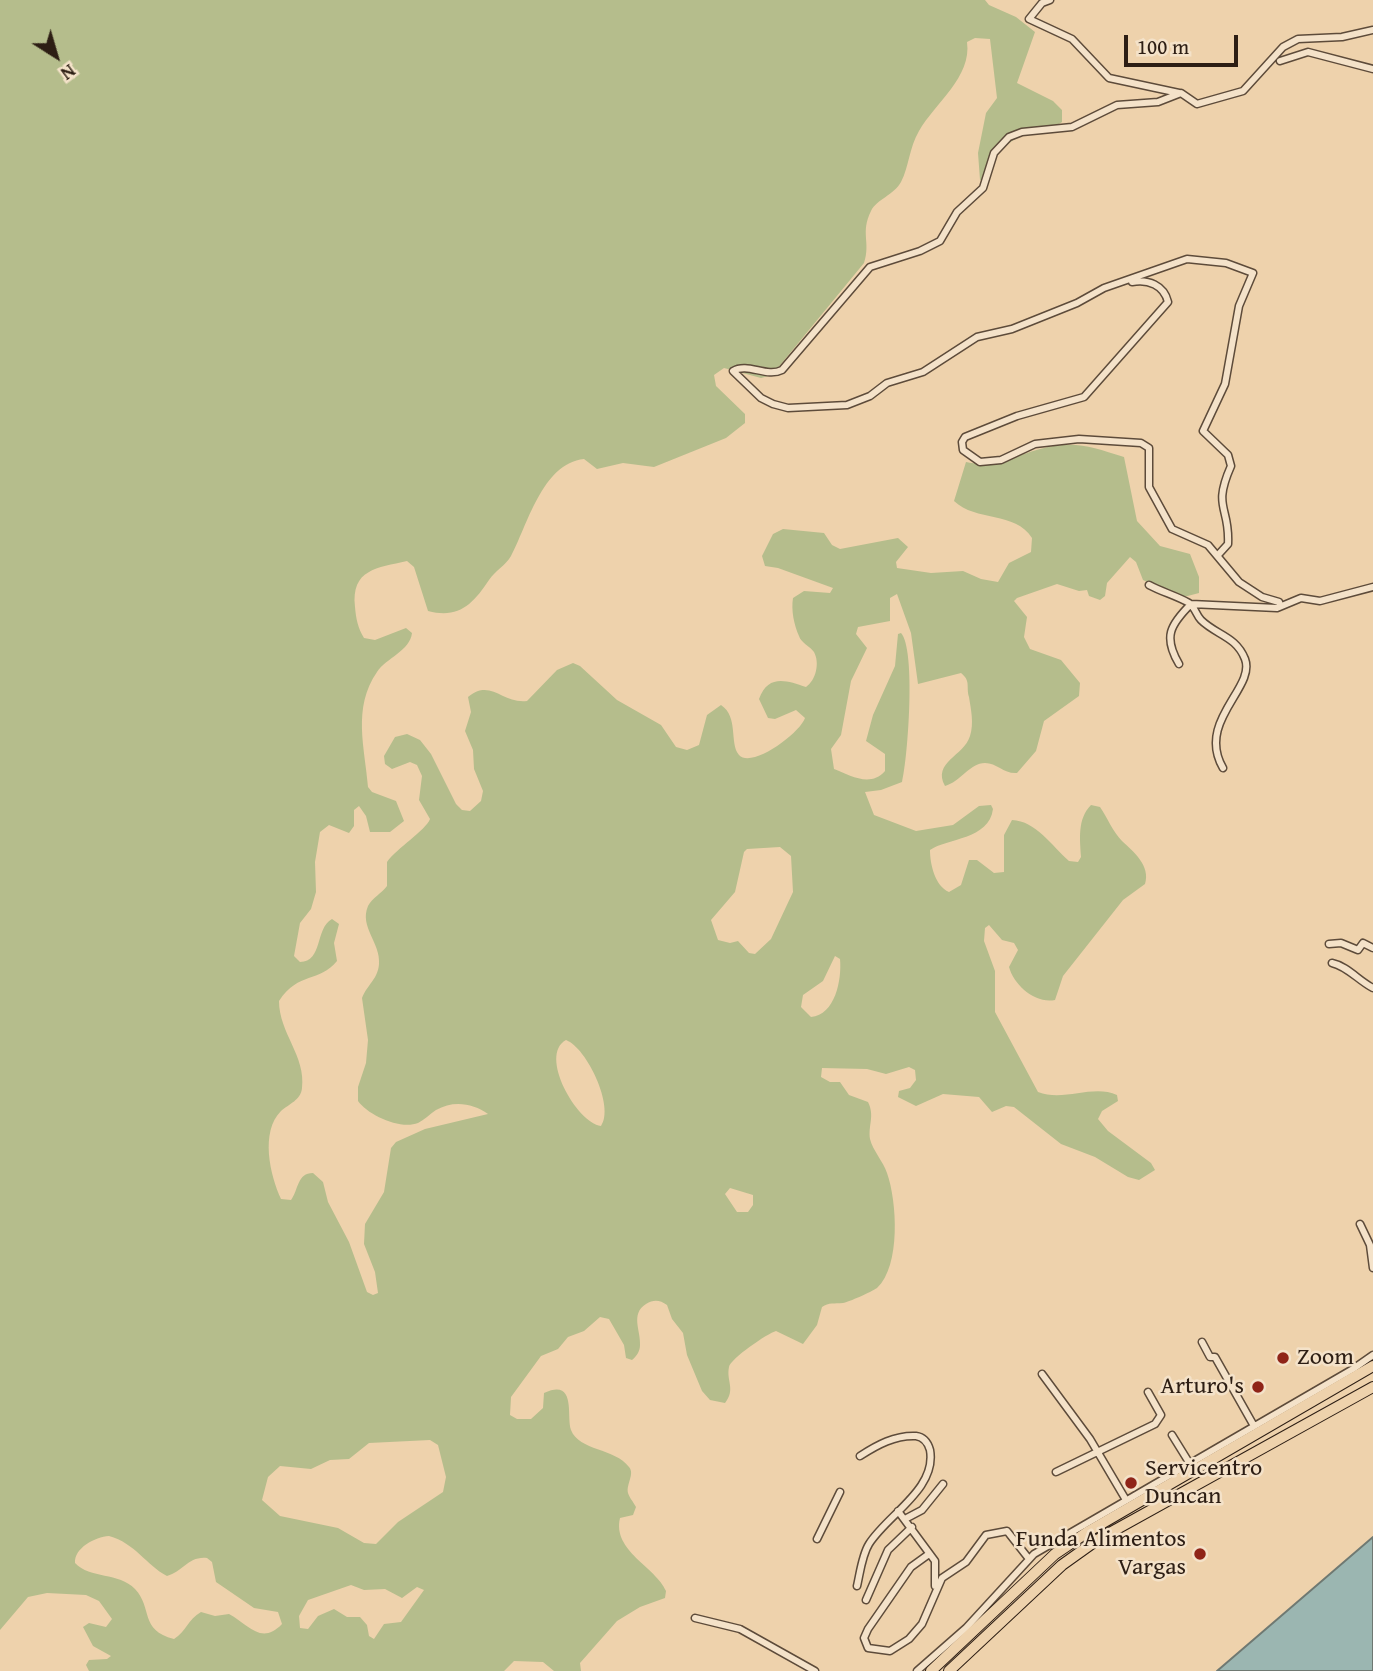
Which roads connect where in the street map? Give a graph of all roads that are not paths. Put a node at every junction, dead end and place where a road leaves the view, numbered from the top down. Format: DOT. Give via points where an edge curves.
graph roads {
  1 [pos="1050,0"];
  2 [pos="1373,30"];
  3 [pos="1280,61"];
  4 [pos="1371,67"];
  5 [pos="1181,93"];
  6 [pos="1104,288"];
  7 [pos="1218,555"];
  8 [pos="1149,585"];
  9 [pos="1373,587"];
  10 [pos="1191,604"];
  11 [pos="1280,606"];
  12 [pos="1180,664"];
  13 [pos="1223,768"];
  14 [pos="1329,944"];
  15 [pos="1373,948"];
  16 [pos="1332,963"];
  17 [pos="1373,988"];
  18 [pos="1360,1224"];
  19 [pos="1369,1234"];
  20 [pos="1373,1268"];
  21 [pos="1202,1342"];
  22 [pos="1373,1355"];
  23 [pos="1373,1366"];
  24 [pos="1042,1374"];
  25 [pos="1373,1387"];
  26 [pos="1148,1392"];
  27 [pos="1254,1426"];
  28 [pos="1172,1435"];
  29 [pos="1097,1451"];
  30 [pos="860,1456"];
  31 [pos="1190,1464"];
  32 [pos="1056,1472"];
  33 [pos="943,1484"];
  34 [pos="840,1492"];
  35 [pos="1126,1500"];
  36 [pos="898,1511"];
  37 [pos="905,1519"];
  38 [pos="912,1527"];
  39 [pos="817,1539"];
  40 [pos="929,1554"];
  41 [pos="1029,1559"];
  42 [pos="934,1561"];
  43 [pos="955,1567"];
  44 [pos="857,1586"];
  45 [pos="934,1598"];
  46 [pos="866,1600"];
  47 [pos="695,1618"];
  48 [pos="814,1671"];
  49 [pos="917,1671"];
  50 [pos="931,1671"];
  51 [pos="949,1671"];
  1 -- 5 [label="street" via="1029,19 1072,39 1109,78"];
  2 -- 5 [label="street" via="1298,39 1283,47 1242,92 1216,102 1197,104"];
  3 -- 4 [label="street" via="1308,52"];
  5 -- 6 [label="street" via="1158,102 1118,106 1072,127 1009,137 994,153 983,188 957,212 940,241 870,267 782,370 767,374 742,367 734,374 773,404 788,408 847,405 887,383 923,373 977,337 1012,329"];
  6 -- 7 [label="street" via="1187,259 1226,263 1252,272 1239,306 1224,384 1203,431 1228,455 1231,466 1220,502 1228,544"];
  6 -- 7 [label="street" via="1138,281 1153,283 1163,289 1168,302 1084,397 965,437 963,450 979,462 1000,460 1035,444 1079,439 1141,443 1149,447 1149,486 1167,522"];
  7 -- 11 [label="street" via="1239,582"];
  8 -- 10 [label="street"];
  9 -- 11 [label="street" via="1320,601 1301,598"];
  10 -- 11 [label="street"];
  10 -- 12 [label="street" via="1169,631 1169,644"];
  10 -- 13 [label="street" via="1200,620 1228,635 1246,661 1245,675 1214,737 1215,755"];
  14 -- 15 [label="street" via="1358,950 1363,943"];
  16 -- 17 [label="street"];
  18 -- 19 [label="street"];
  19 -- 20 [label="street"];
  21 -- 27 [label="street"];
  22 -- 27 [label="street"];
  23 -- 50 [label="main road" via="1055,1554"];
  24 -- 29 [label="street"];
  25 -- 51 [label="main road" via="1097,1540 1062,1565"];
  26 -- 29 [label="street" via="1159,1420"];
  27 -- 31 [label="street"];
  28 -- 31 [label="street"];
  29 -- 32 [label="street"];
  29 -- 35 [label="street"];
  30 -- 36 [label="street" via="892,1439 921,1437 926,1442 929,1470"];
  31 -- 35 [label="street"];
  33 -- 37 [label="street" via="930,1503"];
  34 -- 39 [label="street"];
  35 -- 41 [label="street"];
  36 -- 37 [label="street"];
  36 -- 44 [label="street" via="868,1546"];
  37 -- 38 [label="street"];
  38 -- 40 [label="street"];
  38 -- 46 [label="street" via="888,1550"];
  40 -- 42 [label="street"];
  40 -- 45 [label="street" via="911,1567 868,1629 864,1643 875,1651 900,1647 922,1625"];
  41 -- 43 [label="street" via="1012,1534 997,1532 986,1535 966,1562"];
  41 -- 49 [label="street" via="966,1628"];
  42 -- 43 [label="street"];
  42 -- 45 [label="street"];
  43 -- 45 [label="street" via="942,1578"];
  47 -- 48 [label="street" via="740,1629"];
}
